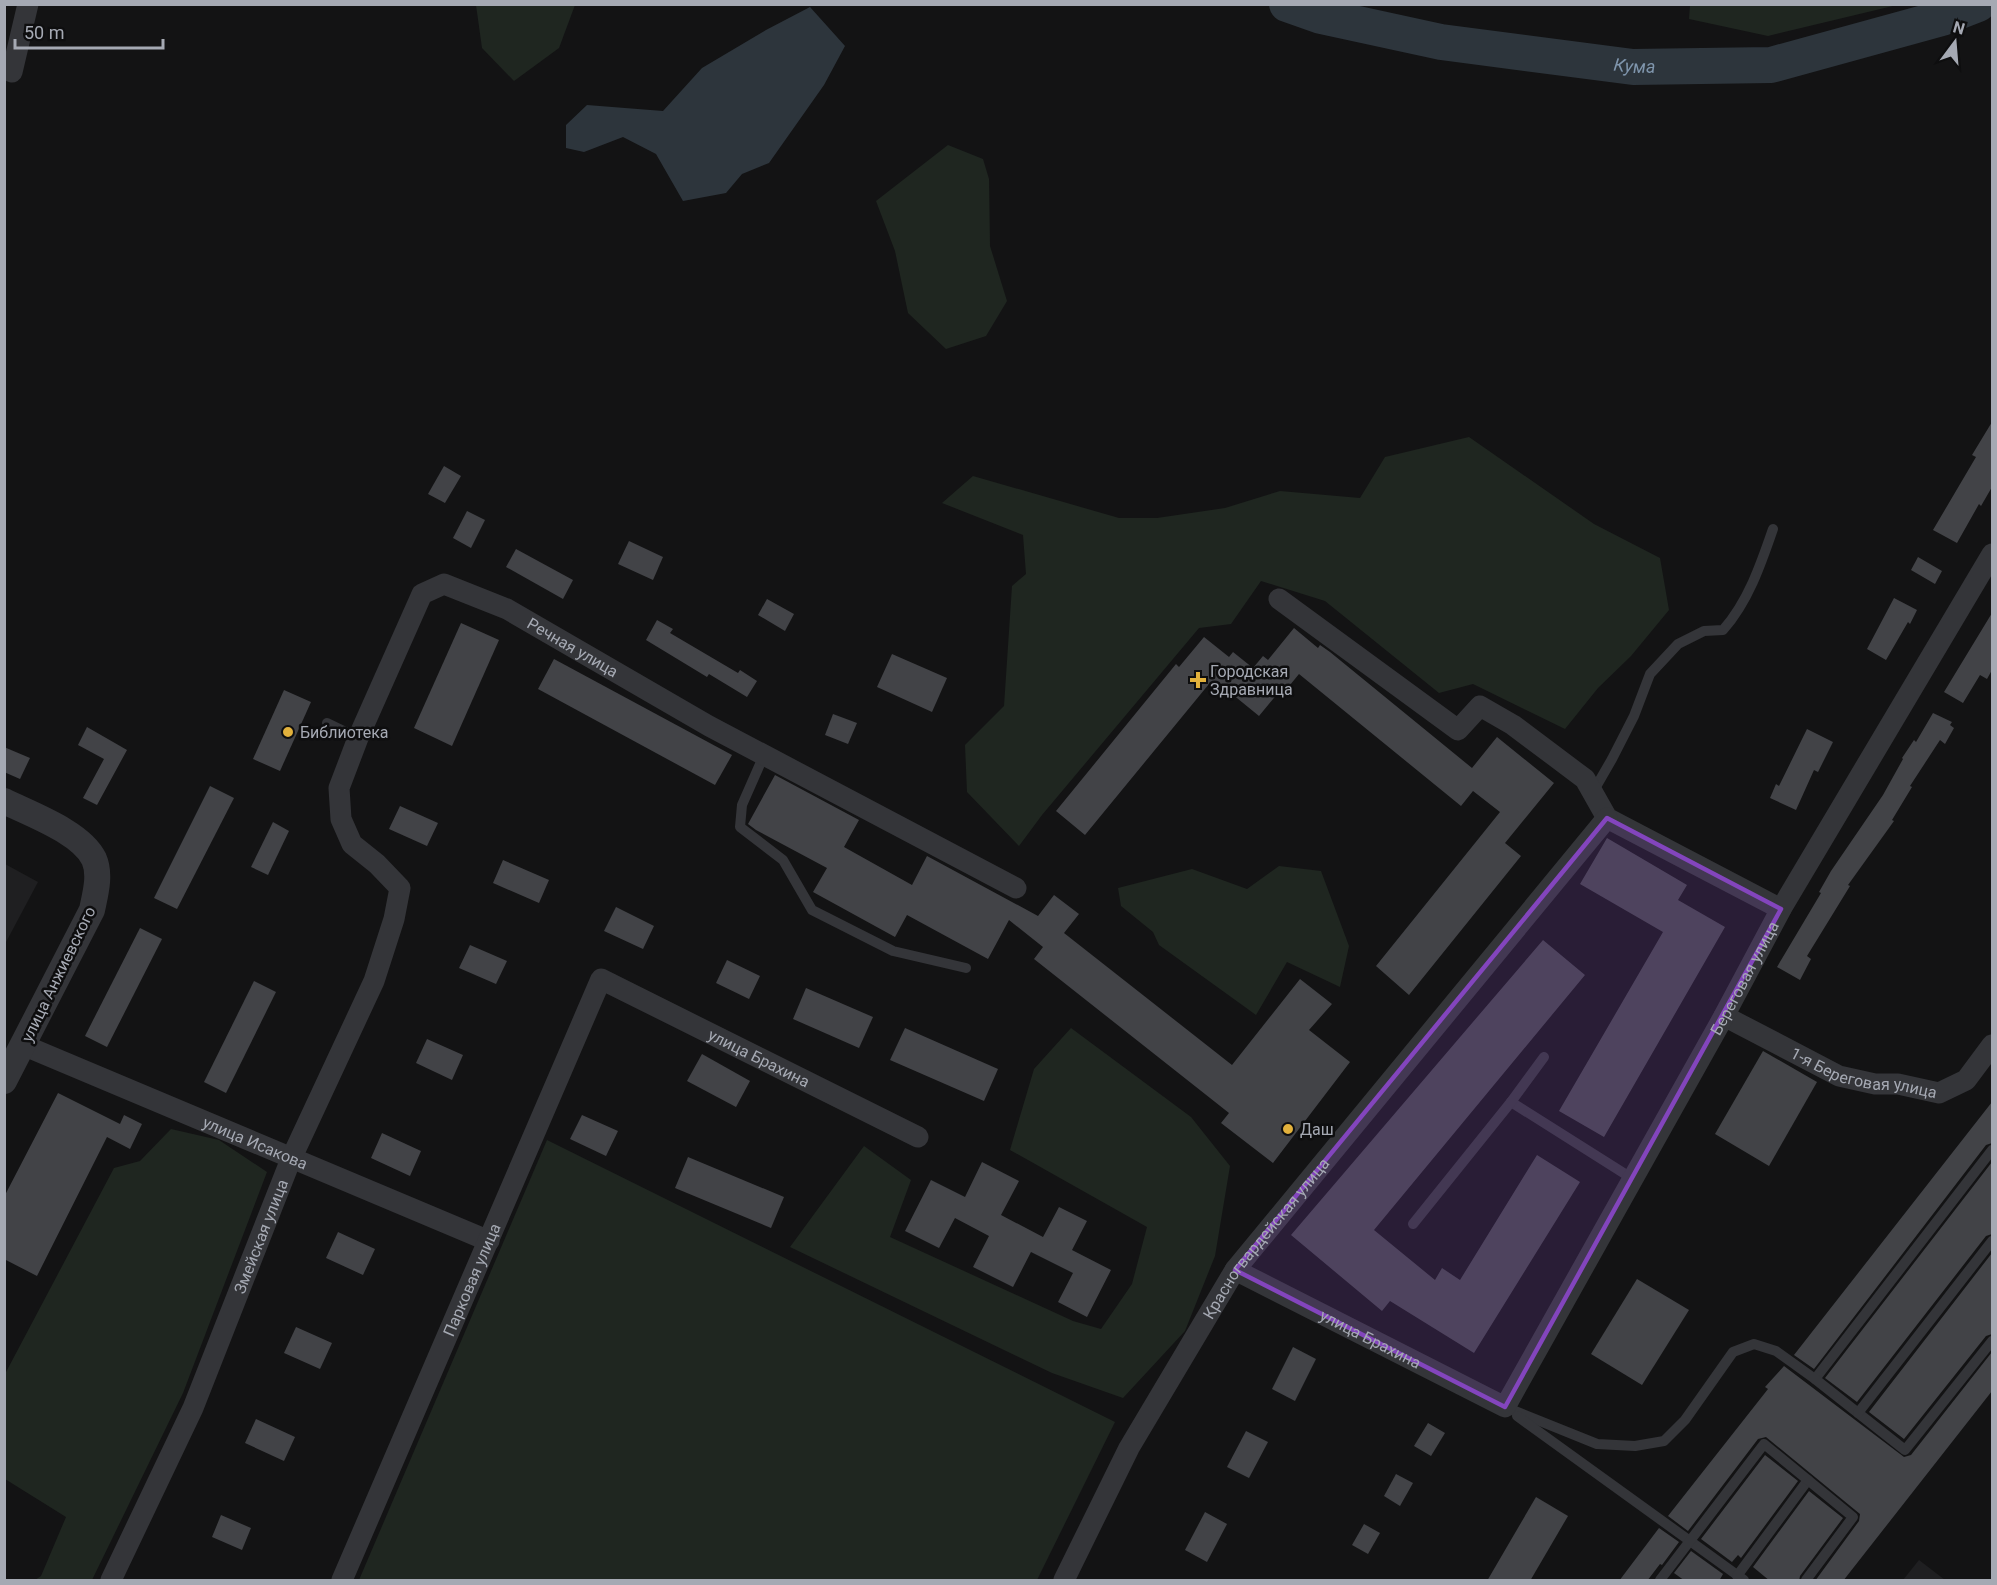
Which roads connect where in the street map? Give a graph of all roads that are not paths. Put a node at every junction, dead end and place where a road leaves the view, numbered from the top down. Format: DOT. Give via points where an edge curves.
graph roads {
  1 [pos="28,4"];
  2 [pos="12,72"];
  3 [pos="1773,529"];
  4 [pos="1992,554"];
  5 [pos="1279,599"];
  6 [pos="327,723"];
  7 [pos="358,738"];
  8 [pos="764,755"];
  9 [pos="1593,793"];
  10 [pos="4,801"];
  11 [pos="1607,818"];
  12 [pos="400,888"];
  13 [pos="1016,888"];
  14 [pos="1782,909"];
  15 [pos="966,968"];
  16 [pos="601,979"];
  17 [pos="1724,1016"];
  18 [pos="23,1045"];
  19 [pos="1992,1045"];
  20 [pos="1544,1057"];
  21 [pos="4,1081"];
  22 [pos="1510,1102"];
  23 [pos="918,1137"];
  24 [pos="1992,1150"];
  25 [pos="291,1159"];
  26 [pos="1633,1179"];
  27 [pos="1413,1224"];
  28 [pos="489,1241"];
  29 [pos="1992,1241"];
  30 [pos="1235,1270"];
  31 [pos="1992,1341"];
  32 [pos="1815,1379"];
  33 [pos="1504,1407"];
  34 [pos="1858,1413"];
  35 [pos="1808,1480"];
  36 [pos="1690,1541"];
  37 [pos="1740,1578"];
  38 [pos="1665,1579"];
  39 [pos="111,1581"];
  40 [pos="342,1581"];
  41 [pos="1064,1581"];
  42 [pos="1806,1581"];
  1 -- 2 [label="street"];
  3 -- 9 [label="lane" via="1758,572 1734,618 1723,630 1704,631 1678,644 1650,674 1634,716"];
  4 -- 14 [label="street, Береговая улица"];
  5 -- 9 [label="street" via="1458,730 1480,706 1513,724 1585,779"];
  6 -- 7 [label="lane"];
  7 -- 8 [label="street, Речная улица" via="422,594 444,584 507,609"];
  7 -- 12 [label="street, Речная улица" via="339,788 341,819 352,844"];
  8 -- 13 [label="street, Речная улица"];
  8 -- 15 [label="lane" via="742,805 740,827 783,860 812,910 894,951"];
  9 -- 11 [label="street"];
  10 -- 18 [label="street, улица Анжиевского" via="74,836 94,860 97,884 92,910"];
  11 -- 14 [label="street"];
  11 -- 30 [label="street, Красногвардейская улица"];
  12 -- 25 [label="street, Змейская улица" via="374,981"];
  14 -- 17 [label="street, Береговая улица"];
  16 -- 23 [label="street, улица Брахина"];
  16 -- 28 [label="street, Парковая улица"];
  17 -- 19 [label="street, 1-я Береговая улица" via="1839,1076 1938,1093 1966,1080"];
  17 -- 26 [label="street, Береговая улица"];
  18 -- 21 [label="street, улица Анжиевского"];
  18 -- 25 [label="street, улица Исакова"];
  20 -- 22 [label="lane"];
  22 -- 26 [label="lane"];
  22 -- 27 [label="lane"];
  24 -- 32 [label="lane"];
  25 -- 28 [label="street, улица Исакова"];
  25 -- 39 [label="street, Змейская улица" via="193,1408"];
  26 -- 33 [label="street, Береговая улица"];
  28 -- 40 [label="street, Парковая улица"];
  29 -- 34 [label="lane"];
  30 -- 33 [label="street, улица Брахина"];
  30 -- 41 [label="street, Красногвардейская улица" via="1129,1448"];
  31 -- 34 [label="lane" via="1905,1450"];
  32 -- 33 [label="lane" via="1776,1351 1754,1344 1733,1352 1685,1420 1664,1441 1635,1446 1598,1444"];
  32 -- 34 [label="lane"];
  33 -- 36 [label="lane"];
  35 -- 36 [label="lane" via="1764,1444"];
  35 -- 37 [label="lane"];
  35 -- 42 [label="lane" via="1853,1517"];
  36 -- 37 [label="lane"];
  36 -- 38 [label="lane"];
}
